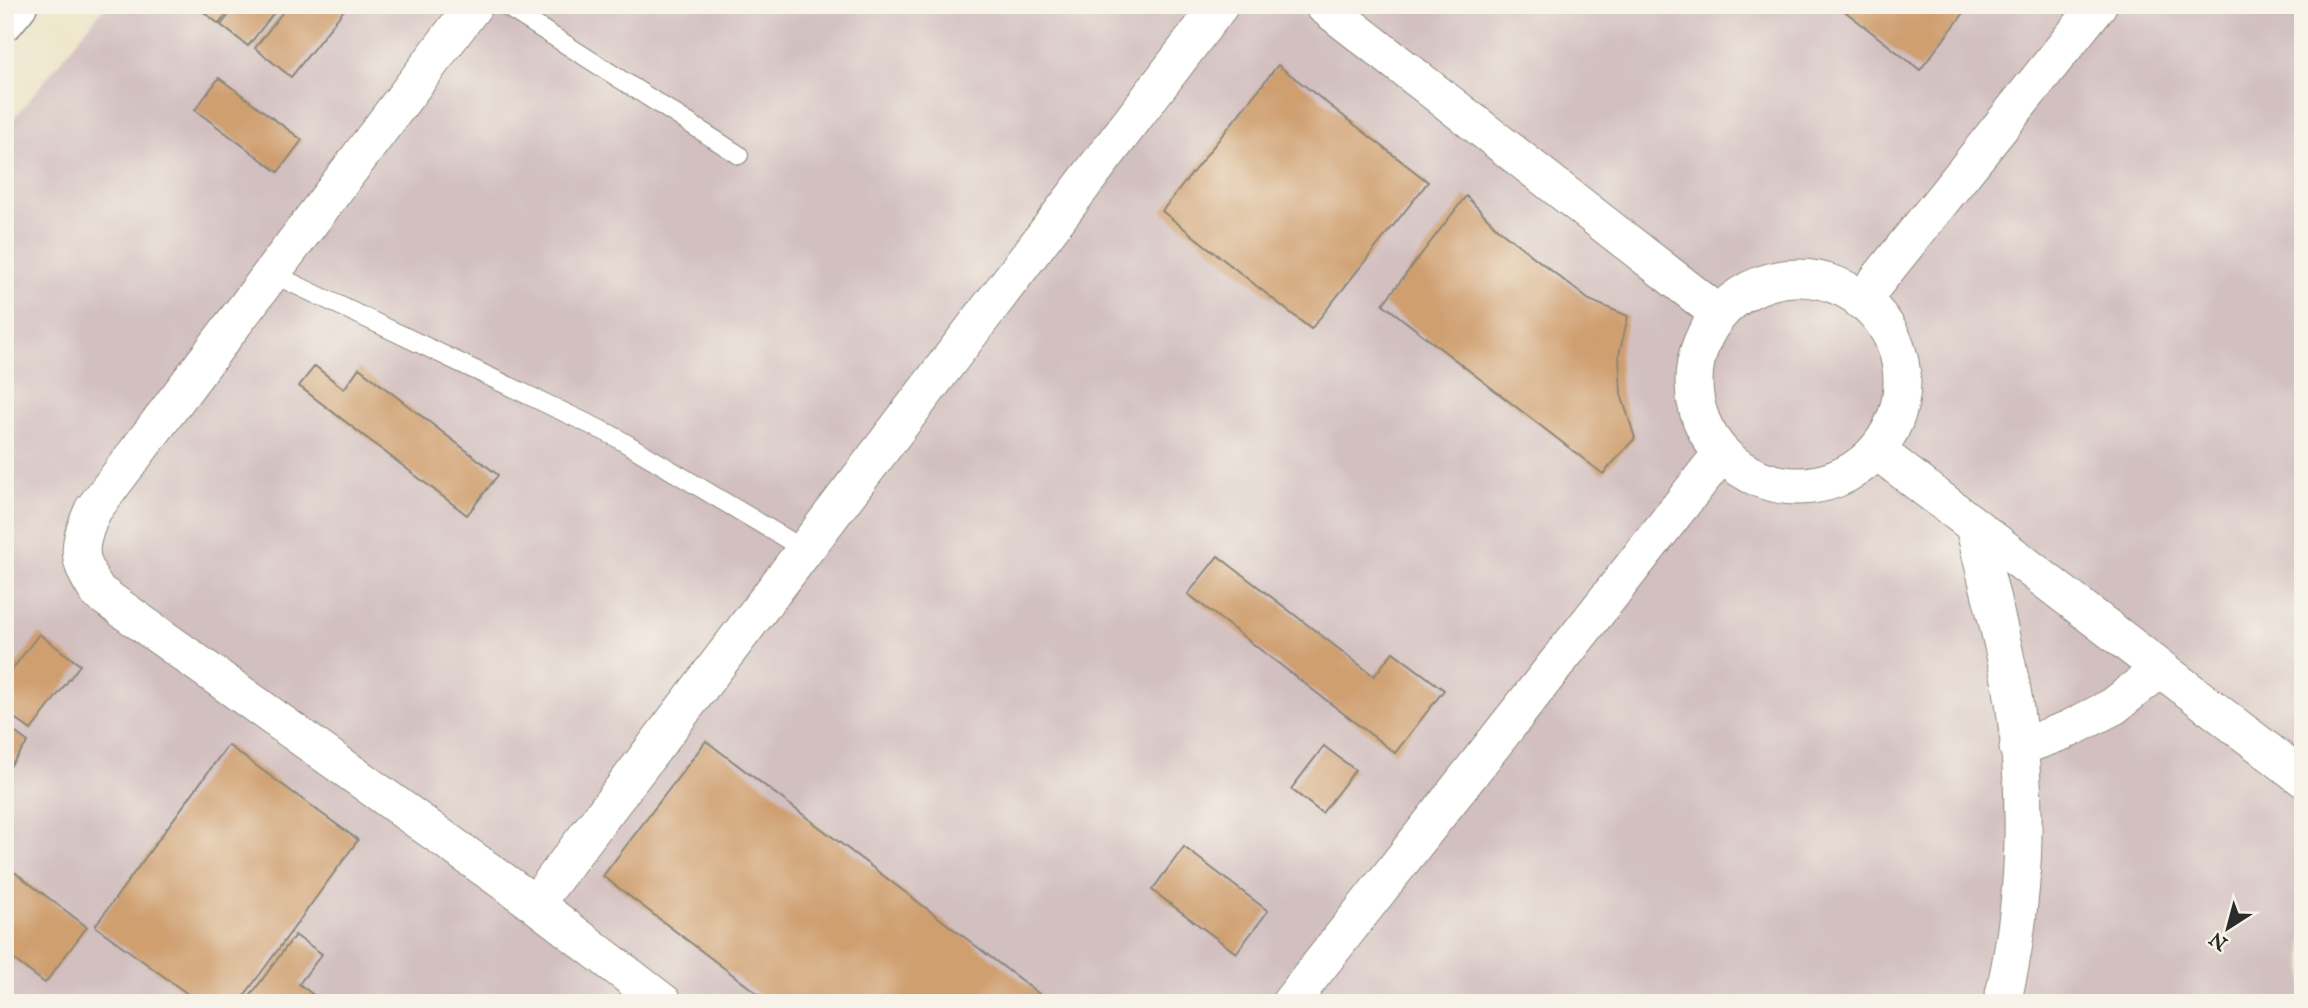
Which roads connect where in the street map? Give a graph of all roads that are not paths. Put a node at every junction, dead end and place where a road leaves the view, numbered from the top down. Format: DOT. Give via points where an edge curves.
graph roads {
  1 [pos="18,5"];
  2 [pos="474,5"];
  3 [pos="504,5"];
  4 [pos="1220,5"];
  5 [pos="1323,5"];
  6 [pos="2098,5"];
  7 [pos="5,21"];
  8 [pos="739,155"];
  9 [pos="271,274"];
  10 [pos="1861,301"];
  11 [pos="1718,313"];
  12 [pos="1877,451"];
  13 [pos="1721,454"];
  14 [pos="1974,526"];
  15 [pos="805,550"];
  16 [pos="2160,668"];
  17 [pos="2018,748"];
  18 [pos="2303,778"];
  19 [pos="536,904"];
  20 [pos="664,1003"];
  21 [pos="1290,1003"];
  22 [pos="2002,1003"];
  1 -- 7 [label="street"];
  2 -- 9 [label="street"];
  3 -- 8 [label="lane"];
  4 -- 15 [label="street"];
  5 -- 11 [label="street"];
  6 -- 10 [label="street"];
  9 -- 15 [label="lane" via="612,435"];
  9 -- 19 [label="street" via="93,510 80,551 82,569 98,592"];
  10 -- 11 [label="street" via="1834,283 1795,277 1754,286"];
  10 -- 12 [label="street" via="1872,308 1894,338 1903,381 1896,419"];
  11 -- 13 [label="street" via="1699,345 1693,389 1702,425"];
  12 -- 13 [label="street" via="1842,477 1799,487 1761,480"];
  12 -- 14 [label="street"];
  13 -- 21 [label="street"];
  14 -- 16 [label="street"];
  14 -- 17 [label="street" via="2014,702"];
  15 -- 19 [label="street"];
  16 -- 17 [label="street" via="2114,706"];
  16 -- 18 [label="street"];
  17 -- 22 [label="street" via="2025,839"];
  19 -- 20 [label="street"];
}
